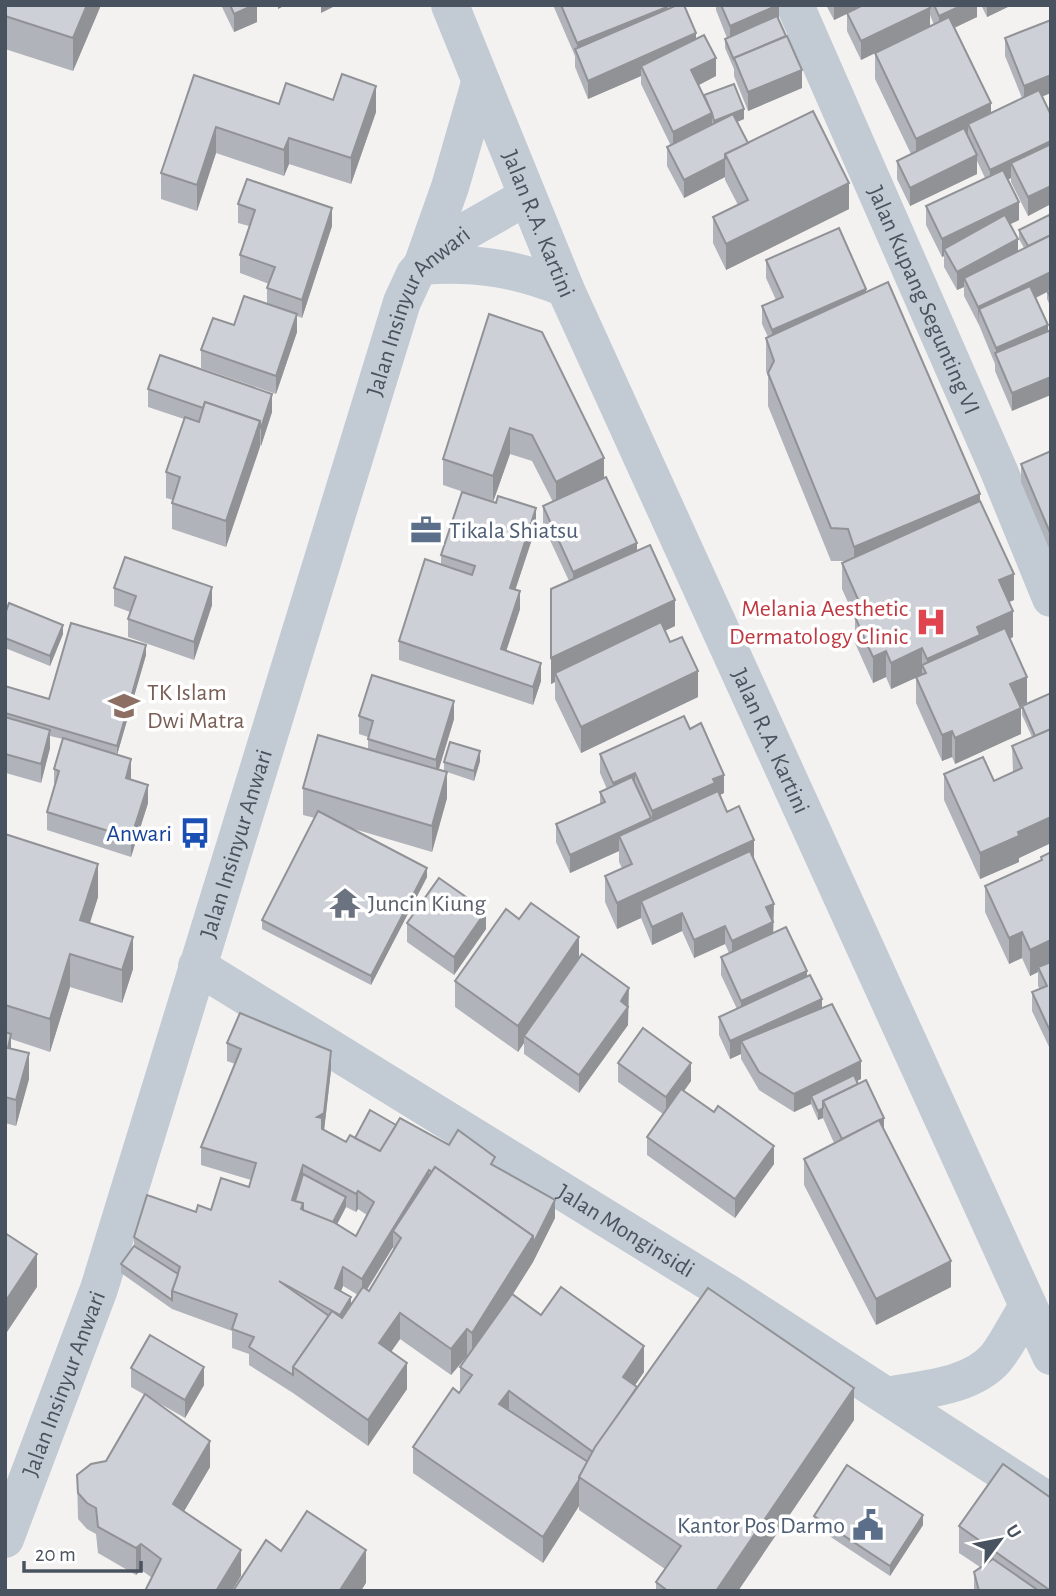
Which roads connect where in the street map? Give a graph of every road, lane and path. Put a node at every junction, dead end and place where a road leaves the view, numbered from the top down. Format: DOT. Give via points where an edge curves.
graph roads {
  1 [pos="450,5"];
  2 [pos="794,5"];
  3 [pos="481,83"];
  4 [pos="526,197"];
  5 [pos="422,266"];
  6 [pos="565,288"];
  7 [pos="1039,466"];
  8 [pos="1002,481"];
  9 [pos="1051,598"];
  10 [pos="197,966"];
  11 [pos="1028,1306"];
  12 [pos="1051,1356"];
  13 [pos="888,1396"];
  14 [pos="1051,1503"];
  15 [pos="5,1539"];
  1 -- 3 [label="street, Jalan R.A. Kartini"];
  2 -- 8 [label="street, Jalan Kupang Segunting VI"];
  3 -- 4 [label="street, Jalan R.A. Kartini"];
  3 -- 5 [label="street"];
  4 -- 5 [label="street, Jalan Insinyur Anwari" via="468,230"];
  4 -- 6 [label="street, Jalan R.A. Kartini"];
  5 -- 6 [label="street" via="460,263 496,267"];
  5 -- 10 [label="street, Jalan Insinyur Anwari" via="402,302"];
  6 -- 11 [label="street, Jalan R.A. Kartini"];
  7 -- 8 [label="street"];
  8 -- 9 [label="street, Jalan Kupang Segunting VI"];
  10 -- 13 [label="street, Jalan Monginsidi"];
  10 -- 15 [label="street, Jalan Insinyur Anwari" via="99,1289"];
  11 -- 12 [label="street, Jalan R.A. Kartini"];
  11 -- 13 [label="street" via="996,1358 978,1373"];
  13 -- 14 [label="street, Jalan Monginsidi"];
}
